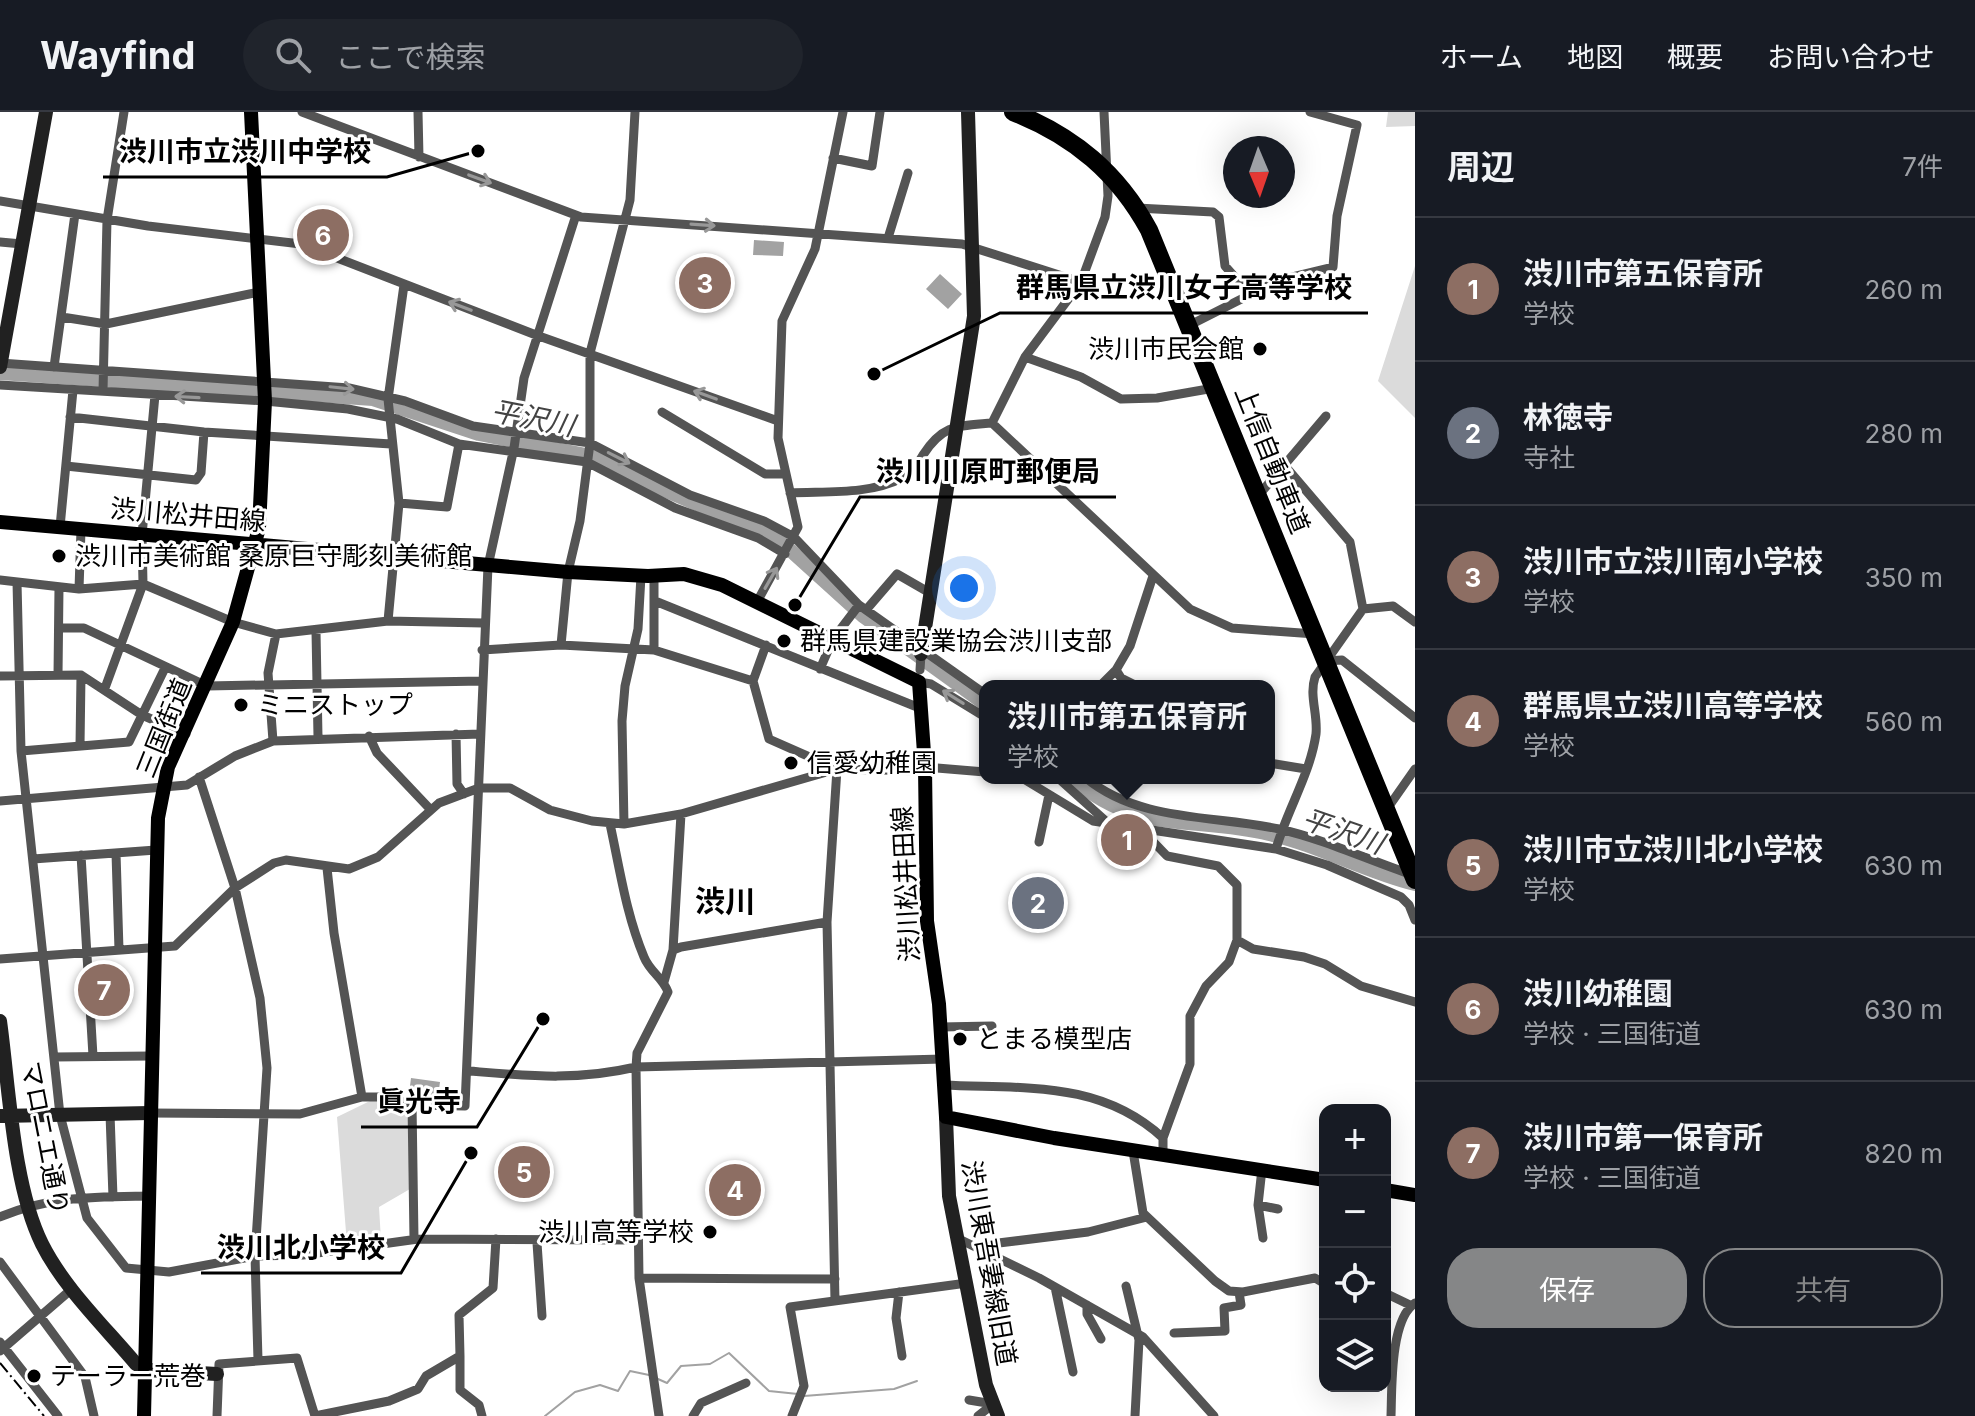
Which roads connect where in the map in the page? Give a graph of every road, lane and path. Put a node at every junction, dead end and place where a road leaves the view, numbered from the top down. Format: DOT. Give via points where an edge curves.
graph roads {
  1 [pos="46,112"];
  2 [pos="124,112"];
  3 [pos="251,112"];
  4 [pos="302,112"];
  5 [pos="418,112"];
  6 [pos="635,112"];
  7 [pos="843,112"];
  8 [pos="880,112"];
  9 [pos="968,112"];
  10 [pos="1013,112"];
  11 [pos="1104,112"];
  12 [pos="1310,112"];
  13 [pos="419,157"];
  14 [pos="833,158"];
  15 [pos="1107,169"];
  16 [pos="908,173"];
  17 [pos="0,201"];
  18 [pos="29,205"];
  19 [pos="1137,208"];
  20 [pos="75,214"];
  21 [pos="576,215"];
  22 [pos="625,219"];
  23 [pos="107,220"];
  24 [pos="819,233"];
  25 [pos="888,238"];
  26 [pos="256,241"];
  27 [pos="0,242"];
  28 [pos="22,244"];
  29 [pos="974,247"];
  30 [pos="1081,282"];
  31 [pos="404,285"];
  32 [pos="259,292"];
  33 [pos="1250,294"];
  34 [pos="62,317"];
  35 [pos="106,324"];
  36 [pos="1190,325"];
  37 [pos="536,335"];
  38 [pos="590,353"];
  39 [pos="1025,357"];
  40 [pos="0,364"];
  41 [pos="54,367"];
  42 [pos="104,372"];
  43 [pos="217,379"];
  44 [pos="0,385"];
  45 [pos="1214,388"];
  46 [pos="103,389"];
  47 [pos="73,390"];
  48 [pos="264,391"];
  49 [pos="155,395"];
  50 [pos="215,398"];
  51 [pos="389,398"];
  52 [pos="662,412"];
  53 [pos="388,414"];
  54 [pos="1326,416"];
  55 [pos="70,417"];
  56 [pos="778,421"];
  57 [pos="992,423"];
  58 [pos="957,426"];
  59 [pos="151,427"];
  60 [pos="204,432"];
  61 [pos="517,433"];
  62 [pos="265,435"];
  63 [pos="391,444"];
  64 [pos="459,444"];
  65 [pos="590,445"];
  66 [pos="514,450"];
  67 [pos="587,461"];
  68 [pos="66,466"];
  69 [pos="1285,466"];
  70 [pos="786,474"];
  71 [pos="148,475"];
  72 [pos="790,493"];
  73 [pos="1258,496"];
  74 [pos="399,503"];
  75 [pos="0,522"];
  76 [pos="60,527"];
  77 [pos="81,530"];
  78 [pos="142,535"];
  79 [pos="793,539"];
  80 [pos="256,544"];
  81 [pos="786,553"];
  82 [pos="394,557"];
  83 [pos="488,566"];
  84 [pos="568,572"];
  85 [pos="647,576"];
  86 [pos="1153,576"];
  87 [pos="0,580"];
  88 [pos="17,582"];
  89 [pos="143,584"];
  90 [pos="59,587"];
  91 [pos="79,589"];
  92 [pos="930,593"];
  93 [pos="655,601"];
  94 [pos="757,602"];
  95 [pos="861,607"];
  96 [pos="1363,609"];
  97 [pos="388,621"];
  98 [pos="233,622"];
  99 [pos="1415,622"];
  100 [pos="483,623"];
  101 [pos="59,628"];
  102 [pos="316,631"];
  103 [pos="276,634"];
  104 [pos="1315,634"];
  105 [pos="833,639"];
  106 [pos="119,645"];
  107 [pos="561,645"];
  108 [pos="766,645"];
  109 [pos="635,647"];
  110 [pos="482,650"];
  111 [pos="654,650"];
  112 [pos="921,652"];
  113 [pos="1326,661"];
  114 [pos="165,668"];
  115 [pos="820,669"];
  116 [pos="1116,670"];
  117 [pos="58,675"];
  118 [pos="81,675"];
  119 [pos="0,676"];
  120 [pos="919,676"];
  121 [pos="17,677"];
  122 [pos="1106,680"];
  123 [pos="1129,680"];
  124 [pos="482,681"];
  125 [pos="753,681"];
  126 [pos="317,682"];
  127 [pos="268,683"];
  128 [pos="207,686"];
  129 [pos="105,688"];
  130 [pos="979,690"];
  131 [pos="922,709"];
  132 [pos="979,713"];
  133 [pos="142,715"];
  134 [pos="1415,718"];
  135 [pos="186,734"];
  136 [pos="456,734"];
  137 [pos="480,734"];
  138 [pos="369,736"];
  139 [pos="318,737"];
  140 [pos="273,741"];
  141 [pos="80,746"];
  142 [pos="21,751"];
  143 [pos="1275,764"];
  144 [pos="837,769"];
  145 [pos="925,769"];
  146 [pos="1306,769"];
  147 [pos="1415,769"];
  148 [pos="979,772"];
  149 [pos="199,777"];
  150 [pos="1032,784"];
  151 [pos="1065,784"];
  152 [pos="1094,784"];
  153 [pos="164,787"];
  154 [pos="479,788"];
  155 [pos="464,794"];
  156 [pos="1049,795"];
  157 [pos="26,799"];
  158 [pos="0,801"];
  159 [pos="430,809"];
  160 [pos="1387,809"];
  161 [pos="681,814"];
  162 [pos="1108,823"];
  163 [pos="610,824"];
  164 [pos="624,824"];
  165 [pos="1141,829"];
  166 [pos="1281,830"];
  167 [pos="1039,842"];
  168 [pos="1276,849"];
  169 [pos="156,850"];
  170 [pos="116,853"];
  171 [pos="81,855"];
  172 [pos="33,859"];
  173 [pos="327,868"];
  174 [pos="1414,877"];
  175 [pos="235,888"];
  176 [pos="1415,920"];
  177 [pos="827,922"];
  178 [pos="1237,940"];
  179 [pos="155,948"];
  180 [pos="119,950"];
  181 [pos="673,950"];
  182 [pos="88,953"];
  183 [pos="45,956"];
  184 [pos="0,959"];
  185 [pos="664,982"];
  186 [pos="1415,1002"];
  187 [pos="0,1021"];
  188 [pos="992,1026"];
  189 [pos="941,1027"];
  190 [pos="93,1056"];
  191 [pos="151,1056"];
  192 [pos="54,1057"];
  193 [pos="943,1059"];
  194 [pos="831,1060"];
  195 [pos="636,1067"];
  196 [pos="469,1071"];
  197 [pos="944,1085"];
  198 [pos="362,1097"];
  199 [pos="412,1103"];
  200 [pos="150,1113"];
  201 [pos="264,1113"];
  202 [pos="110,1114"];
  203 [pos="60,1115"];
  204 [pos="6,1116"];
  205 [pos="946,1117"];
  206 [pos="1163,1138"];
  207 [pos="1133,1151"];
  208 [pos="1163,1155"];
  209 [pos="1262,1169"];
  210 [pos="1319,1179"];
  211 [pos="1391,1191"];
  212 [pos="1415,1195"];
  213 [pos="79,1196"];
  214 [pos="148,1196"];
  215 [pos="113,1197"];
  216 [pos="29,1205"];
  217 [pos="1258,1205"];
  218 [pos="1278,1209"];
  219 [pos="0,1217"];
  220 [pos="1147,1217"];
  221 [pos="1263,1238"];
  222 [pos="414,1239"];
  223 [pos="496,1239"];
  224 [pos="541,1239"];
  225 [pos="959,1239"];
  226 [pos="637,1240"];
  227 [pos="974,1246"];
  228 [pos="255,1256"];
  229 [pos="0,1262"];
  230 [pos="148,1268"];
  231 [pos="639,1278"];
  232 [pos="835,1279"];
  233 [pos="1319,1280"];
  234 [pos="967,1283"];
  235 [pos="1126,1286"];
  236 [pos="1055,1287"];
  237 [pos="73,1288"];
  238 [pos="899,1292"];
  239 [pos="1239,1292"];
  240 [pos="1391,1295"];
  241 [pos="835,1301"];
  242 [pos="1413,1304"];
  243 [pos="1087,1305"];
  244 [pos="542,1316"];
  245 [pos="41,1317"];
  246 [pos="1135,1332"];
  247 [pos="1174,1333"];
  248 [pos="1101,1339"];
  249 [pos="2,1347"];
  250 [pos="460,1356"];
  251 [pos="902,1356"];
  252 [pos="258,1360"];
  253 [pos="146,1370"];
  254 [pos="1073,1372"];
  255 [pos="217,1374"];
  256 [pos="746,1383"];
  257 [pos="969,1400"];
  258 [pos="995,1410"];
  259 [pos="58,1416"];
  260 [pos="94,1416"];
  261 [pos="146,1416"];
  262 [pos="217,1416"];
  263 [pos="482,1416"];
  264 [pos="659,1416"];
  265 [pos="693,1416"];
  266 [pos="792,1416"];
  267 [pos="978,1416"];
  268 [pos="1135,1416"];
  269 [pos="1214,1416"];
  270 [pos="1391,1416"];
  1 -- 18 [label="street"];
  2 -- 23 [label="street"];
  3 -- 26 [label="main road, 三国街道"];
  4 -- 13 [label="street"];
  5 -- 13 [label="street"];
  6 -- 22 [label="street" via="633,177"];
  7 -- 14 [label="street"];
  8 -- 14 [label="street" via="872,166"];
  9 -- 29 [label="street"];
  10 -- 15 [label="highway, 上信自動車道" via="1054,130"];
  11 -- 15 [label="street"];
  12 -- 33 [label="street" via="1357,125 1337,214 1333,267 1279,280"];
  13 -- 21 [label="street, one-way"];
  14 -- 24 [label="street"];
  15 -- 19 [label="highway, 上信自動車道"];
  15 -- 30 [label="street" via="1105,217"];
  16 -- 25 [label="street"];
  17 -- 18 [label="street"];
  18 -- 20 [label="street"];
  18 -- 28 [label="street"];
  19 -- 33 [label="street" via="1213,212 1219,217 1225,266"];
  19 -- 36 [label="highway, 上信自動車道"];
  20 -- 23 [label="street"];
  20 -- 34 [label="street"];
  21 -- 22 [label="street"];
  21 -- 37 [label="street"];
  22 -- 24 [label="street, one-way"];
  22 -- 38 [label="street"];
  23 -- 26 [label="street"];
  23 -- 35 [label="street"];
  24 -- 25 [label="street"];
  24 -- 56 [label="street" via="782,321"];
  25 -- 29 [label="street"];
  26 -- 31 [label="street" via="301,244"];
  26 -- 32 [label="main road, 三国街道"];
  27 -- 28 [label="street"];
  28 -- 40 [label="street"];
  29 -- 30 [label="street"];
  29 -- 58 [label="street" via="974,316"];
  30 -- 39 [label="street"];
  37 -- 31 [label="street, one-way"];
  31 -- 51 [label="street"];
  32 -- 35 [label="street"];
  32 -- 48 [label="main road, 三国街道"];
  33 -- 36 [label="street"];
  34 -- 35 [label="street"];
  34 -- 41 [label="street"];
  35 -- 42 [label="street"];
  36 -- 45 [label="highway, 上信自動車道"];
  37 -- 38 [label="street"];
  37 -- 61 [label="street"];
  56 -- 38 [label="street, one-way"];
  38 -- 65 [label="street"];
  39 -- 45 [label="street" via="1081,377 1121,399"];
  39 -- 57 [label="street"];
  40 -- 41 [label="street"];
  41 -- 42 [label="street"];
  42 -- 43 [label="street"];
  42 -- 46 [label="street"];
  43 -- 48 [label="street"];
  43 -- 50 [label="street"];
  44 -- 47 [label="street"];
  45 -- 73 [label="highway, 上信自動車道"];
  46 -- 47 [label="street"];
  46 -- 49 [label="street"];
  47 -- 55 [label="street"];
  48 -- 50 [label="street"];
  48 -- 51 [label="street, one-way" via="349,388"];
  48 -- 53 [label="street"];
  48 -- 62 [label="main road, 三国街道"];
  50 -- 49 [label="street, one-way"];
  49 -- 59 [label="street"];
  51 -- 53 [label="street"];
  51 -- 61 [label="street" via="473,426"];
  52 -- 70 [label="street" via="765,474"];
  53 -- 63 [label="street"];
  53 -- 64 [label="street"];
  54 -- 69 [label="street"];
  55 -- 59 [label="street"];
  55 -- 68 [label="street"];
  56 -- 70 [label="street"];
  57 -- 58 [label="street"];
  57 -- 86 [label="street"];
  58 -- 72 [label="street" via="937,435 916,467 901,479 870,489"];
  58 -- 92 [label="street"];
  59 -- 60 [label="street"];
  59 -- 71 [label="street"];
  60 -- 62 [label="street"];
  60 -- 71 [label="street" via="200,477"];
  61 -- 65 [label="street"];
  61 -- 66 [label="street"];
  62 -- 63 [label="street"];
  62 -- 80 [label="main road, 三国街道"];
  63 -- 74 [label="street"];
  64 -- 66 [label="street"];
  64 -- 74 [label="street" via="447,507"];
  65 -- 67 [label="street"];
  65 -- 79 [label="street, one-way" via="690,495 764,521"];
  66 -- 67 [label="street"];
  66 -- 83 [label="street"];
  67 -- 81 [label="street" via="675,508"];
  67 -- 84 [label="street"];
  68 -- 71 [label="street"];
  68 -- 76 [label="street"];
  69 -- 73 [label="street"];
  69 -- 96 [label="street" via="1350,542"];
  70 -- 72 [label="street"];
  71 -- 78 [label="street"];
  72 -- 79 [label="street" via="798,527"];
  73 -- 104 [label="highway, 上信自動車道"];
  74 -- 82 [label="street"];
  75 -- 76 [label="main road, 渋川松井田線"];
  76 -- 77 [label="main road, 渋川松井田線"];
  77 -- 78 [label="main road, 渋川松井田線"];
  77 -- 91 [label="street"];
  78 -- 80 [label="main road, 渋川松井田線"];
  78 -- 89 [label="street"];
  79 -- 81 [label="street"];
  79 -- 95 [label="street"];
  80 -- 82 [label="main road, 渋川松井田線"];
  80 -- 98 [label="main road, 三国街道"];
  94 -- 81 [label="street, one-way"];
  82 -- 83 [label="main road, 渋川松井田線"];
  82 -- 97 [label="street"];
  83 -- 84 [label="main road, 渋川松井田線"];
  83 -- 100 [label="street"];
  84 -- 85 [label="main road, 渋川松井田線"];
  84 -- 107 [label="street"];
  85 -- 93 [label="street"];
  85 -- 94 [label="main road, 渋川松井田線" via="697,577"];
  85 -- 109 [label="street"];
  86 -- 104 [label="street" via="1190,609 1232,628"];
  86 -- 116 [label="street" via="1130,646"];
  87 -- 88 [label="street"];
  88 -- 90 [label="street"];
  88 -- 121 [label="street"];
  89 -- 91 [label="street"];
  89 -- 98 [label="street"];
  89 -- 106 [label="street"];
  90 -- 91 [label="street"];
  90 -- 101 [label="street"];
  92 -- 95 [label="street" via="897,574"];
  92 -- 112 [label="street"];
  93 -- 108 [label="street"];
  93 -- 111 [label="street"];
  94 -- 105 [label="main road, 渋川松井田線"];
  95 -- 105 [label="street" via="848,615"];
  95 -- 112 [label="street"];
  96 -- 99 [label="street" via="1393,606"];
  96 -- 113 [label="street"];
  97 -- 100 [label="street"];
  97 -- 102 [label="street"];
  98 -- 103 [label="street"];
  98 -- 128 [label="main road, 三国街道"];
  100 -- 110 [label="street"];
  101 -- 106 [label="street" via="84,628"];
  101 -- 117 [label="street"];
  102 -- 103 [label="street"];
  102 -- 126 [label="street"];
  103 -- 127 [label="street"];
  104 -- 113 [label="highway, 上信自動車道"];
  105 -- 115 [label="street"];
  105 -- 120 [label="main road, 渋川松井田線"];
  106 -- 114 [label="street"];
  106 -- 129 [label="street"];
  107 -- 109 [label="street"];
  107 -- 110 [label="street"];
  108 -- 115 [label="street"];
  108 -- 125 [label="street"];
  109 -- 111 [label="street"];
  109 -- 164 [label="street" via="622,721"];
  110 -- 124 [label="street"];
  111 -- 125 [label="street"];
  112 -- 120 [label="street"];
  112 -- 130 [label="street"];
  113 -- 134 [label="street" via="1342,660"];
  113 -- 146 [label="street" via="1312,688 1316,735"];
  113 -- 160 [label="highway, 上信自動車道"];
  114 -- 128 [label="street"];
  114 -- 133 [label="street"];
  115 -- 131 [label="street"];
  116 -- 122 [label="street"];
  116 -- 123 [label="street"];
  117 -- 118 [label="street"];
  117 -- 121 [label="street"];
  118 -- 129 [label="street"];
  118 -- 141 [label="street"];
  119 -- 121 [label="street"];
  120 -- 131 [label="main road, 渋川松井田線"];
  132 -- 120 [label="street, one-way"];
  121 -- 142 [label="street"];
  124 -- 126 [label="street"];
  124 -- 137 [label="street"];
  125 -- 144 [label="street" via="769,739"];
  126 -- 127 [label="street"];
  126 -- 139 [label="street"];
  127 -- 128 [label="street"];
  127 -- 140 [label="street"];
  128 -- 135 [label="main road, 三国街道"];
  129 -- 133 [label="street"];
  131 -- 145 [label="main road, 渋川松井田線"];
  133 -- 135 [label="street"];
  133 -- 141 [label="street" via="129,742"];
  135 -- 153 [label="main road, 三国街道"];
  136 -- 137 [label="street"];
  136 -- 138 [label="street"];
  136 -- 155 [label="street" via="457,784"];
  137 -- 154 [label="street"];
  138 -- 139 [label="street"];
  138 -- 159 [label="street" via="377,753"];
  139 -- 140 [label="street"];
  140 -- 149 [label="street"];
  141 -- 142 [label="street"];
  142 -- 157 [label="street"];
  143 -- 146 [label="street"];
  144 -- 145 [label="street"];
  144 -- 161 [label="street"];
  144 -- 177 [label="street"];
  145 -- 148 [label="street"];
  145 -- 189 [label="main road, 渋川松井田線" via="927,921"];
  146 -- 166 [label="street"];
  147 -- 160 [label="street"];
  149 -- 153 [label="street" via="187,785"];
  149 -- 175 [label="street"];
  150 -- 156 [label="street"];
  151 -- 162 [label="street"];
  152 -- 166 [label="street" via="1136,807"];
  153 -- 157 [label="street"];
  153 -- 169 [label="main road, 三国街道"];
  154 -- 155 [label="street"];
  154 -- 163 [label="street" via="510,788 550,810"];
  154 -- 196 [label="street"];
  155 -- 159 [label="street"];
  156 -- 162 [label="street" via="1093,821"];
  156 -- 167 [label="street"];
  157 -- 158 [label="street"];
  157 -- 172 [label="street"];
  159 -- 173 [label="street" via="378,857 349,869"];
  160 -- 174 [label="highway, 上信自動車道"];
  161 -- 164 [label="street"];
  161 -- 181 [label="street"];
  162 -- 165 [label="street"];
  163 -- 164 [label="street"];
  163 -- 185 [label="street" via="625,908 650,971"];
  165 -- 168 [label="street"];
  165 -- 178 [label="street" via="1167,856 1218,866 1232,877 1237,885"];
  166 -- 168 [label="street"];
  166 -- 174 [label="street"];
  168 -- 176 [label="street" via="1401,897"];
  169 -- 170 [label="street"];
  169 -- 179 [label="main road, 三国街道"];
  170 -- 171 [label="street"];
  170 -- 180 [label="street"];
  171 -- 172 [label="street"];
  171 -- 182 [label="street"];
  172 -- 183 [label="street"];
  173 -- 175 [label="street" via="286,860"];
  173 -- 198 [label="street"];
  175 -- 179 [label="street" via="175,946"];
  175 -- 201 [label="street" via="260,998 267,1068"];
  177 -- 181 [label="street"];
  177 -- 194 [label="street"];
  178 -- 186 [label="street" via="1253,949 1314,961 1361,986"];
  178 -- 206 [label="street" via="1229,962 1206,986 1190,1016 1190,1064"];
  179 -- 180 [label="street"];
  179 -- 191 [label="main road, 三国街道"];
  180 -- 182 [label="street"];
  181 -- 185 [label="street"];
  182 -- 183 [label="street"];
  182 -- 190 [label="street"];
  183 -- 184 [label="street"];
  183 -- 192 [label="street"];
  185 -- 195 [label="street" via="668,992 637,1053"];
  187 -- 204 [label="street, マロニエ通り"];
  188 -- 189 [label="street"];
  189 -- 193 [label="main road, 渋川松井田線"];
  190 -- 191 [label="street"];
  190 -- 192 [label="street"];
  191 -- 200 [label="main road, 三国街道"];
  192 -- 203 [label="street"];
  193 -- 194 [label="street"];
  193 -- 197 [label="main road, 渋川松井田線"];
  194 -- 195 [label="street"];
  194 -- 232 [label="street"];
  195 -- 196 [label="street" via="594,1077"];
  195 -- 226 [label="street"];
  196 -- 199 [label="street" via="465,1106"];
  197 -- 205 [label="main road, 渋川松井田線"];
  197 -- 206 [label="street" via="1078,1092 1112,1103"];
  198 -- 199 [label="street"];
  198 -- 201 [label="street" via="300,1114"];
  199 -- 222 [label="street"];
  200 -- 201 [label="street"];
  200 -- 202 [label="street"];
  200 -- 214 [label="main road, 三国街道"];
  201 -- 228 [label="street"];
  202 -- 203 [label="street"];
  202 -- 215 [label="street"];
  203 -- 204 [label="street"];
  203 -- 213 [label="street"];
  204 -- 216 [label="street, マロニエ通り"];
  205 -- 207 [label="main road"];
  205 -- 225 [label="street, 渋川東吾妻線旧道" via="945,1156"];
  206 -- 208 [label="street"];
  207 -- 208 [label="main road"];
  207 -- 220 [label="street"];
  208 -- 209 [label="main road"];
  209 -- 210 [label="main road"];
  209 -- 217 [label="street"];
  211 -- 212 [label="main road"];
  213 -- 215 [label="street"];
  213 -- 216 [label="street"];
  213 -- 230 [label="street" via="87,1218 126,1268"];
  214 -- 215 [label="street"];
  214 -- 230 [label="main road, 三国街道"];
  216 -- 219 [label="street"];
  216 -- 237 [label="street, マロニエ通り" via="42,1244"];
  217 -- 218 [label="street"];
  217 -- 221 [label="street"];
  220 -- 227 [label="street" via="1024,1243"];
  220 -- 239 [label="street" via="1215,1281"];
  222 -- 223 [label="street"];
  222 -- 228 [label="street" via="303,1255"];
  223 -- 224 [label="street"];
  223 -- 250 [label="street" via="493,1288 459,1315"];
  224 -- 226 [label="street"];
  224 -- 244 [label="street" via="537,1243"];
  225 -- 227 [label="street"];
  225 -- 234 [label="street, 渋川東吾妻線旧道"];
  226 -- 231 [label="street"];
  227 -- 236 [label="street"];
  228 -- 230 [label="street" via="169,1272"];
  228 -- 252 [label="street"];
  229 -- 245 [label="street"];
  230 -- 253 [label="main road, 三国街道"];
  231 -- 232 [label="street"];
  231 -- 264 [label="street"];
  232 -- 241 [label="street"];
  233 -- 239 [label="street"];
  234 -- 238 [label="street"];
  234 -- 258 [label="street, 渋川東吾妻線旧道"];
  235 -- 246 [label="street"];
  236 -- 243 [label="street"];
  236 -- 254 [label="street"];
  237 -- 245 [label="street"];
  237 -- 253 [label="street, マロニエ通り"];
  238 -- 241 [label="street"];
  238 -- 251 [label="street" via="896,1318"];
  239 -- 247 [label="street" via="1241,1305 1224,1308 1225,1331"];
  240 -- 242 [label="street"];
  241 -- 266 [label="street" via="790,1307 803,1393"];
  242 -- 270 [label="street" via="1395,1349"];
  243 -- 246 [label="street"];
  243 -- 248 [label="street"];
  245 -- 249 [label="street"];
  245 -- 260 [label="street" via="85,1377"];
  246 -- 268 [label="street"];
  246 -- 269 [label="street"];
  249 -- 259 [label="street"];
  250 -- 252 [label="street" via="426,1376 418,1389 389,1401 315,1416 297,1358"];
  250 -- 263 [label="street" via="460,1390 479,1405"];
  252 -- 255 [label="street" via="219,1364"];
  253 -- 255 [label="street"];
  253 -- 261 [label="main road, 三国街道"];
  255 -- 262 [label="street"];
  256 -- 265 [label="street" via="701,1403"];
  257 -- 258 [label="street"];
  258 -- 267 [label="street"];
}
